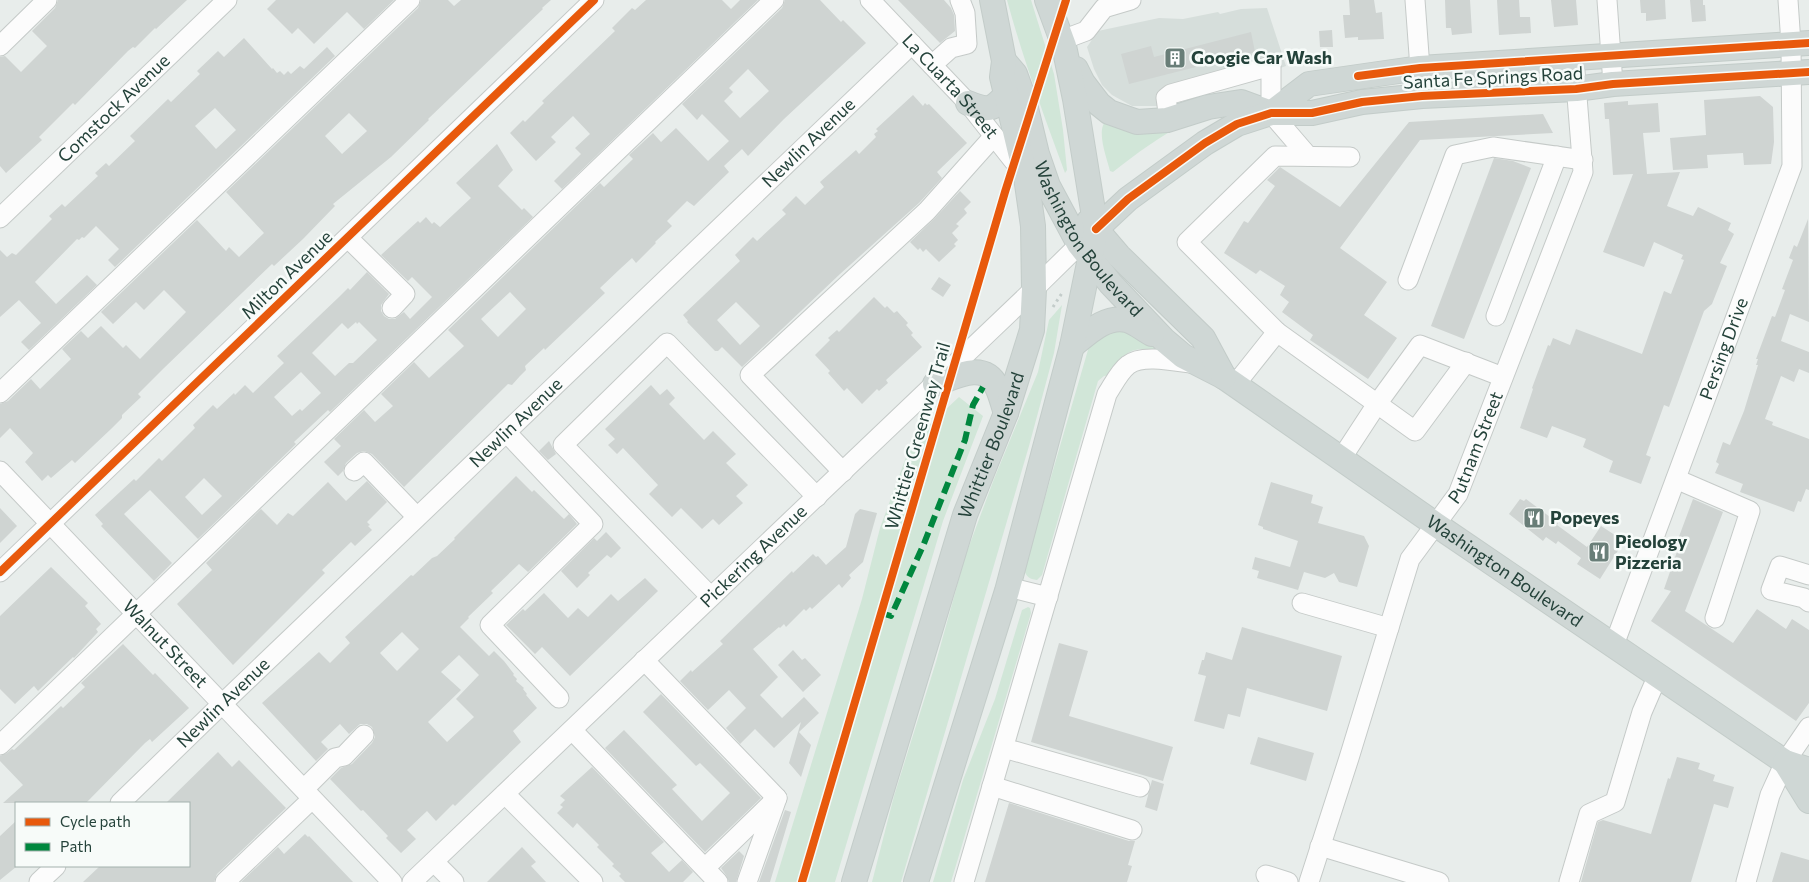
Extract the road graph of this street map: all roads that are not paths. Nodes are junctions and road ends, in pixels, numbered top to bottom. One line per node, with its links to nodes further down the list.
1 (47, 0): 17 (street)
2 (227, 0): 36 (street, Comstock Avenue)
3 (410, 0): 51 (street)
4 (594, 0): 37 (street, Milton Avenue)
5 (774, 0): 71 (street)
6 (870, 0): 15 (street, La Cuarta Street)
7 (960, 0): 20 (street)
8 (992, 0): 25 (main road, Whittier Boulevard)
9 (1047, 0): 14 (main road)
10 (1131, 0): 14 (street)
11 (1415, 0): 21 (street)
12 (1607, 0): 18 (street)
13 (1788, 0): 16 (street, Persing Drive)
14 (1063, 43): 29 (main road); 38 (main road)
15 (912, 44): 20 (street, La Cuarta Street); 54 (street, Newlin Avenue)
16 (1800, 44): 18 (main road, Santa Fe Springs Road); 22 (street, Persing Drive)
17 (0, 46)
18 (1611, 56): 19 (main road, Santa Fe Springs Road); 23 (street)
19 (1574, 59): 21 (main road, Santa Fe Springs Road); 24 (street, Putnam Street)
20 (932, 65): 27 (street, La Cuarta Street)
21 (1420, 68): 26 (street); 28 (main road, Santa Fe Springs Road)
22 (1800, 73): 23 (main road, Santa Fe Springs Road); 59 (street, Persing Drive)
23 (1614, 84): 24 (main road, Santa Fe Springs Road)
24 (1576, 89): 26 (main road, Santa Fe Springs Road); 34 (street, Putnam Street)
25 (1015, 96): 27 (main road); 35 (main road, Whittier Boulevard); 38 (main road)
26 (1422, 96): 28 (main road, Santa Fe Springs Road)
27 (968, 103): 30 (street, La Cuarta Street)
28 (1271, 113): 29 (main road); 29 (street); 31 (street); 38 (main road, Santa Fe Springs Road)
29 (1169, 119)
30 (994, 136): 35 (street, La Cuarta Street); 58 (street)
31 (1308, 156): 33 (street); 43 (street)
32 (1558, 156): 34 (street); 39 (street); 42 (street)
33 (1350, 157)
34 (1583, 160): 48 (street, Putnam Street)
35 (1026, 177): 40 (main road, Whittier Boulevard)
36 (0, 218)
37 (348, 238): 41 (street); 62 (street, Milton Avenue)
38 (1088, 244): 40 (street, Pickering Avenue); 44 (main road, Washington Boulevard); 45 (main road); 49 (main road, Washington Boulevard)
39 (1408, 280)
40 (1034, 289): 50 (street, Pickering Avenue); 53 (main road, Whittier Boulevard)
41 (392, 308)
42 (1496, 316)
43 (1277, 332): 49 (street); 52 (street)
44 (1164, 340): 45 (main road); 47 (main road, Washington Boulevard)
45 (1072, 346): 66 (main road)
46 (1466, 362): 48 (street); 52 (street); 52 (street)
47 (1201, 365): 49 (main road, Washington Boulevard); 68 (street)
48 (1502, 377): 63 (street, Putnam Street)
49 (1229, 381): 55 (main road, Washington Boulevard)
50 (935, 384): 53 (main road); 58 (street, Pickering Avenue)
51 (0, 393)
52 (1377, 404): 55 (street)
53 (1006, 413): 107 (main road, Whittier Boulevard)
54 (506, 432): 61 (street, Newlin Avenue); 77 (street)
55 (1341, 459): 63 (main road, Washington Boulevard)
56 (0, 471): 62 (street, Walnut Street)
57 (354, 471): 61 (street)
58 (843, 472): 60 (street, Pickering Avenue)
59 (1676, 479): 72 (street); 74 (street, Persing Drive)
60 (817, 497): 67 (street, Pickering Avenue); 67 (street)
61 (417, 517): 78 (street, Newlin Avenue)
62 (51, 524): 64 (street, Milton Avenue); 71 (street, Walnut Street)
63 (1435, 524): 73 (street, Putnam Street); 74 (main road, Washington Boulevard)
64 (0, 572)
65 (1809, 575): 69 (street)
66 (1008, 588): 68 (street); 108 (main road)
67 (710, 596): 75 (street, Pickering Avenue)
68 (1048, 597): 83 (street)
69 (1809, 602)
70 (1302, 603): 73 (street)
71 (136, 614): 78 (street, Walnut Street); 82 (street)
72 (1715, 618)
73 (1389, 628): 94 (street, Putnam Street)
74 (1614, 645): 76 (main road, Washington Boulevard)
75 (644, 660): 80 (street, Pickering Avenue); 90 (street)
76 (1658, 675): 84 (main road, Washington Boulevard); 113 (street)
77 (559, 698)
78 (222, 704): 88 (street, Walnut Street); 92 (street, Newlin Avenue)
79 (1809, 727): 84 (street)
80 (572, 730): 89 (street, Pickering Avenue); 97 (street)
81 (364, 735): 88 (street)
82 (0, 745)
83 (1004, 748): 86 (street); 87 (street)
84 (1785, 762): 85 (main road, Washington Boulevard); 91 (main road, Washington Boulevard); 114 (street)
85 (1809, 770)
86 (992, 786): 93 (street); 109 (street)
87 (1140, 787)
88 (308, 794): 100 (street); 101 (street, Walnut Street)
89 (505, 794): 95 (street, Pickering Avenue); 104 (street)
90 (777, 798): 97 (street); 106 (street)
91 (1809, 801)
92 (121, 802)
93 (1132, 830)
94 (1320, 846): 111 (street, Putnam Street); 112 (street)
95 (434, 862): 102 (street, Pickering Avenue); 103 (street)
96 (55, 867): 99 (street)
97 (705, 868): 105 (street)
98 (1266, 875): 110 (street)
99 (39, 882)
100 (225, 882)
101 (392, 882)
102 (412, 882)
103 (454, 882)
104 (593, 882)
105 (718, 882)
106 (747, 882)
107 (854, 882)
108 (916, 882)
109 (964, 882)
110 (1288, 882)
111 (1309, 882)
112 (1439, 882)
113 (1569, 882)
114 (1746, 882)

